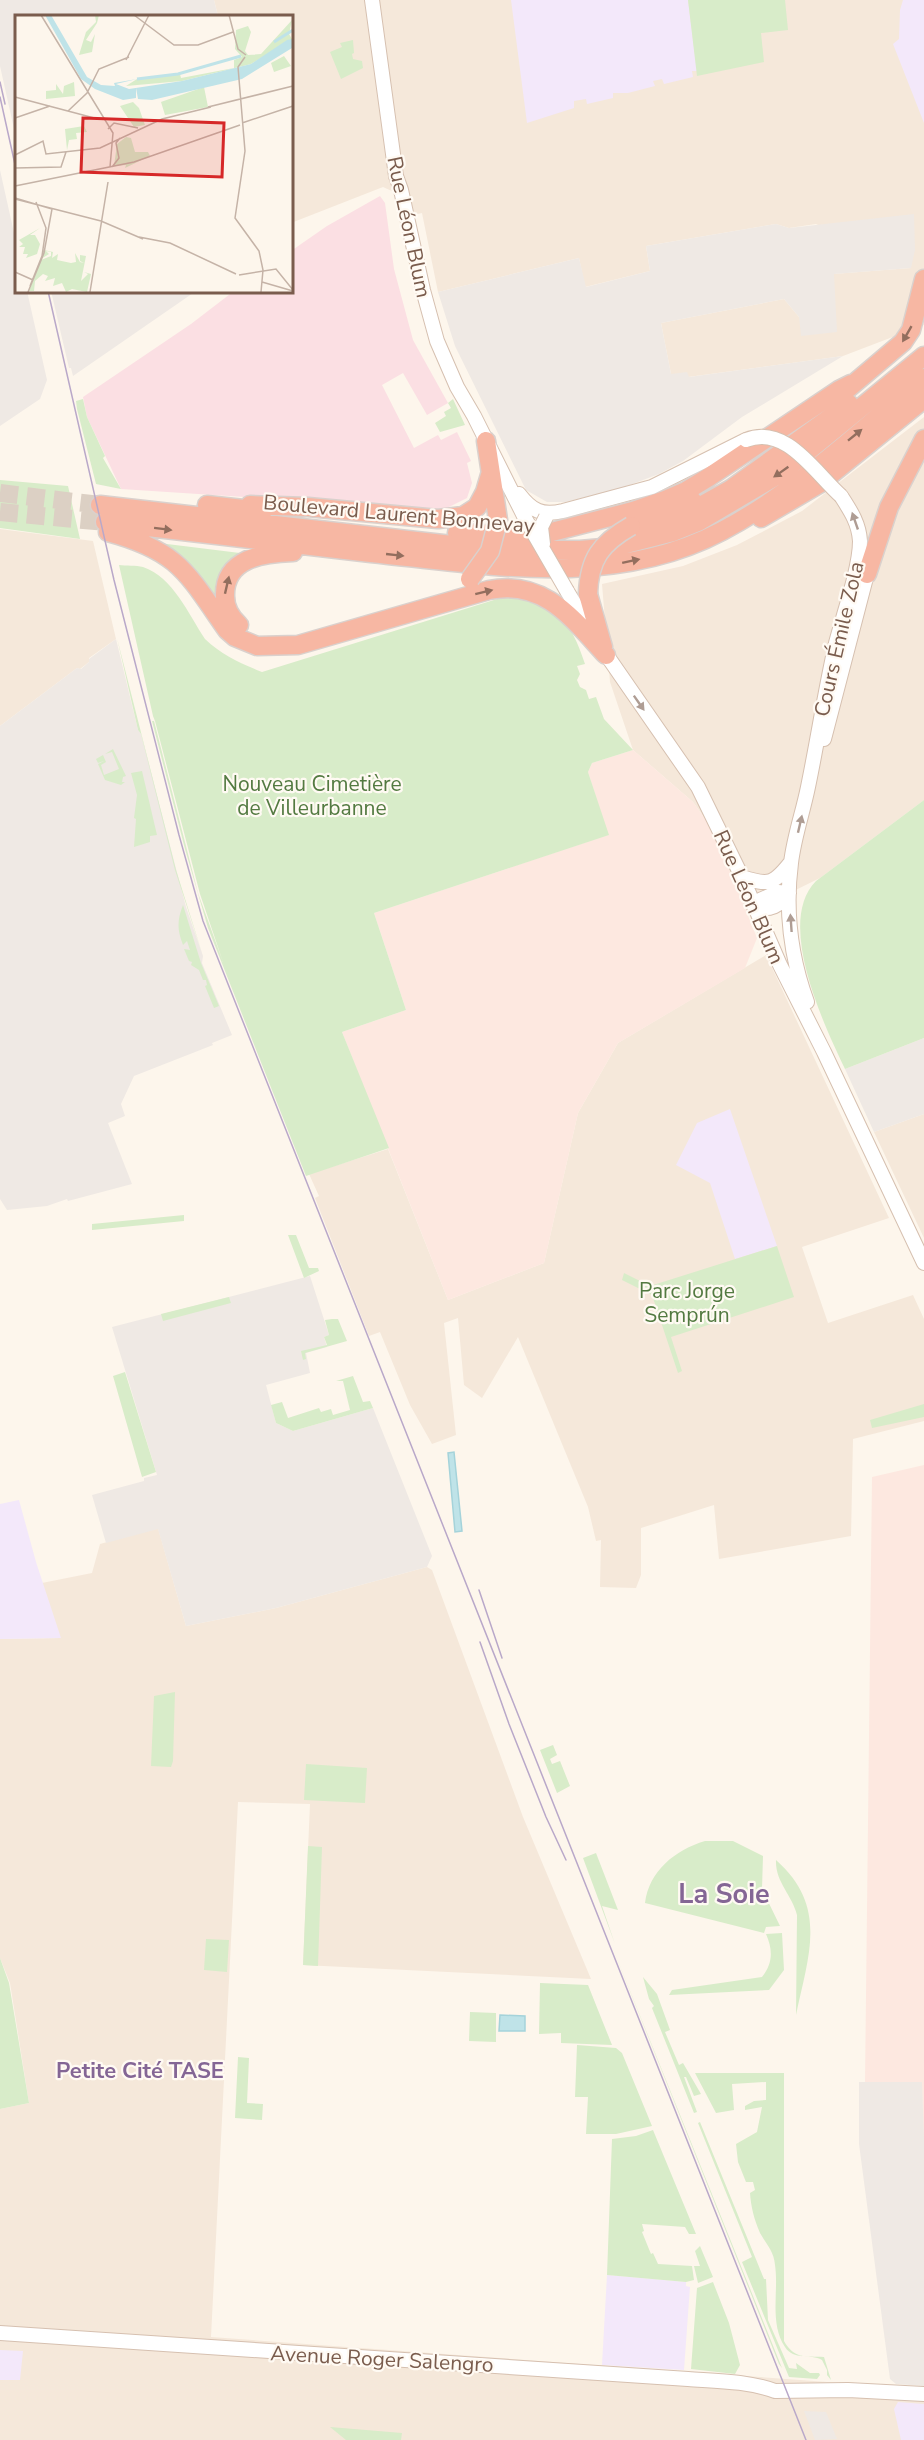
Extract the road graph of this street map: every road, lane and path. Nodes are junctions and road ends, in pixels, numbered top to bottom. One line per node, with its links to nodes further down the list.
1 (372, 0): 10 (main road, Rue Léon Blum)
2 (924, 279): 6 (highway, one-way to 6)
3 (924, 346): 15 (highway)
4 (924, 356): 12 (highway, Boulevard Laurent Bonnevay, one-way to 12)
5 (924, 378): 17 (highway, Boulevard Laurent Bonnevay, one-way to 5)
6 (851, 384): 15 (highway); 18 (highway)
7 (924, 399): 17 (highway)
8 (924, 439): 21 (highway)
9 (746, 440): 14 (main road); 18 (highway); 23 (main road, Cours Émile Zola, one-way to 9, bridge)
10 (486, 441): 11 (highway); 14 (main road, Rue Léon Blum); 20 (main road, Rue Léon Blum, bridge)
11 (490, 475): 13 (highway); 19 (highway, one-way to 19, bridge)
12 (124, 506): 13 (highway); 16 (highway, Boulevard Laurent Bonnevay)
13 (237, 508): 18 (highway)
14 (549, 515): 20 (main road, Rue Léon Blum, bridge)
15 (659, 518): 22 (highway, bridge)
16 (104, 520): 19 (highway, Boulevard Laurent Bonnevay, one-way to 19); 22 (highway, one-way to 22)
17 (723, 531): 19 (highway, Boulevard Laurent Bonnevay, one-way to 17)
18 (477, 535)
19 (337, 549)
20 (544, 549): 22 (main road, Rue Léon Blum, bridge)
21 (867, 574): 23 (main road, Cours Émile Zola)
22 (606, 655): 25 (main road, Rue Léon Blum, one-way to 25)
23 (808, 786): 24 (main road, Cours Émile Zola, one-way to 23)
24 (791, 862): 25 (main road); 26 (main road, Cours Émile Zola)
25 (742, 877): 27 (main road, Rue Léon Blum)
26 (789, 893): 27 (main road); 28 (main road, Cours Émile Zola, one-way to 26)
27 (754, 907): 28 (main road, Rue Léon Blum)
28 (824, 1052): 29 (main road, Rue Léon Blum)
29 (924, 1263)
30 (0, 2333): 31 (main road, Avenue Roger Salengro)
31 (924, 2394)

